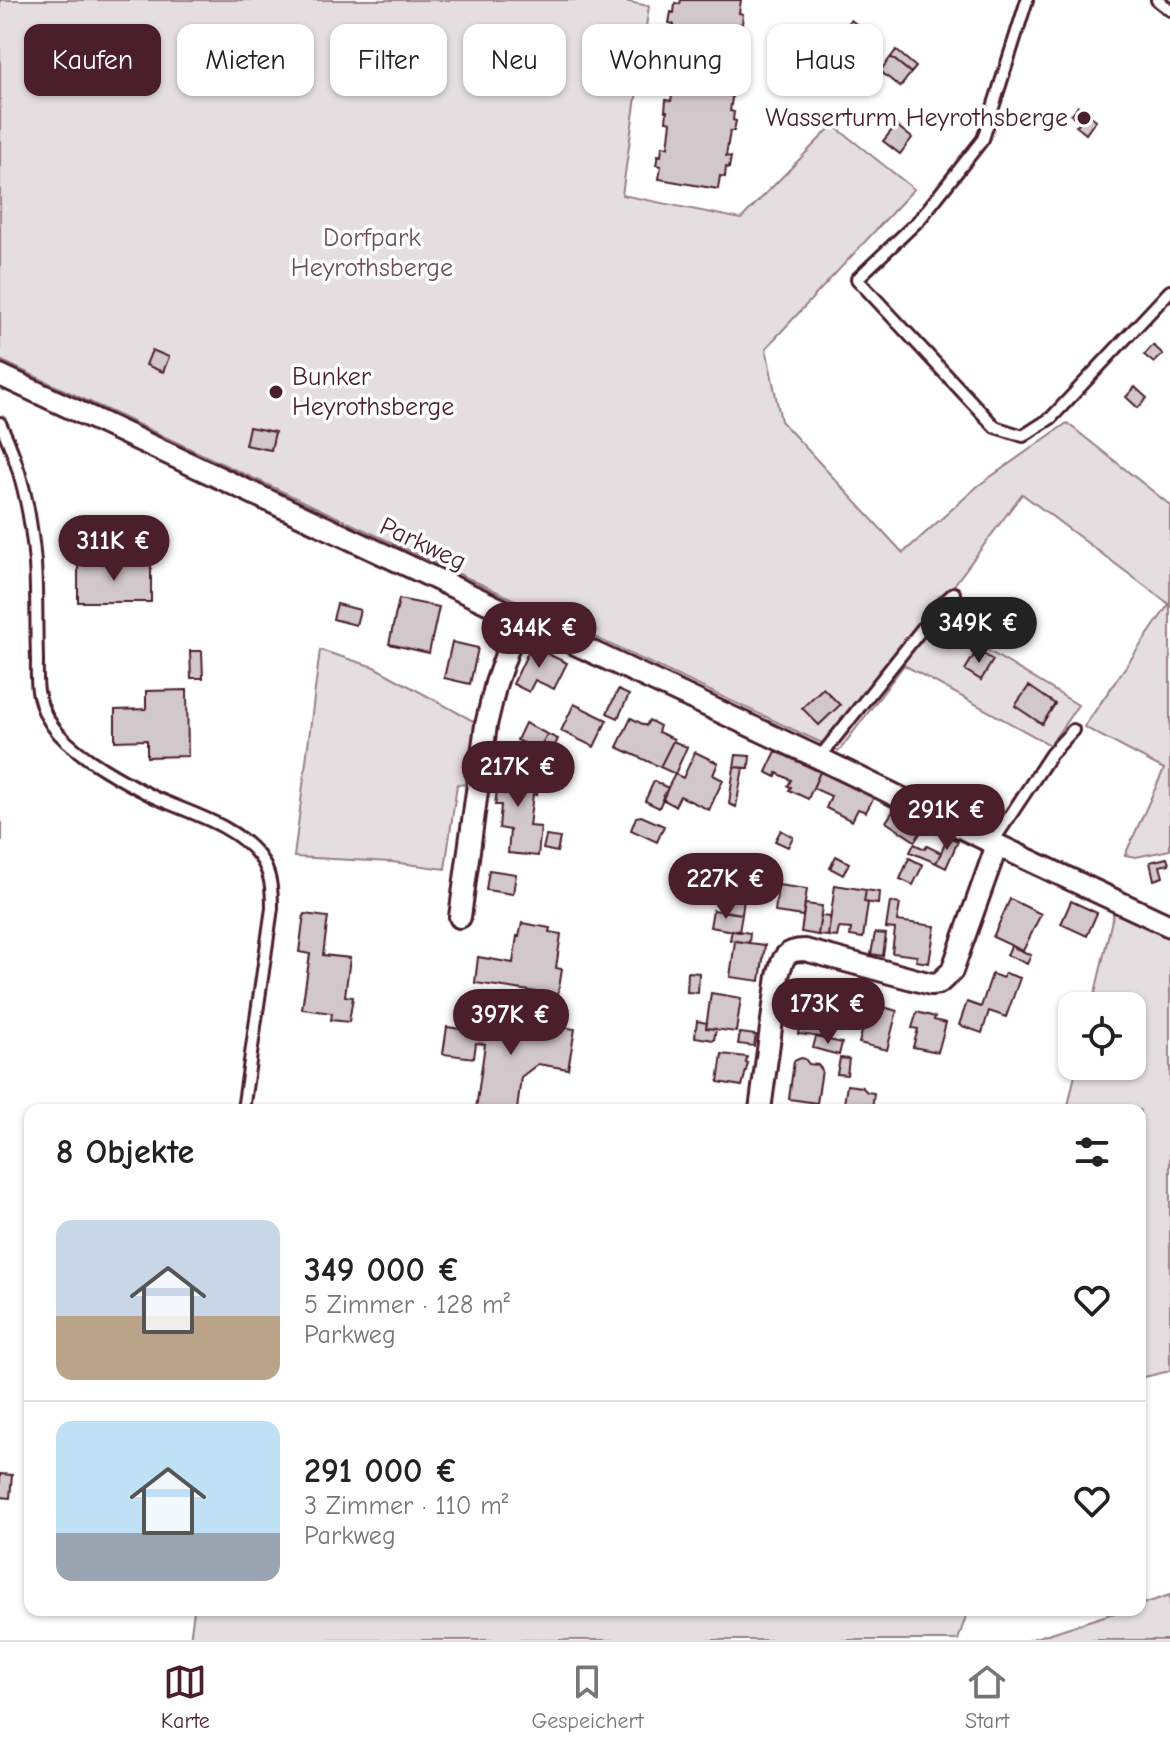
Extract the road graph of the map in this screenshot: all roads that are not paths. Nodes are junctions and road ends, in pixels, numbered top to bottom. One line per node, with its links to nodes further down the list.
1 (1027, 0): 4 (lane)
2 (1157, 0): 3 (lane)
3 (1170, 10)
4 (1170, 291)
5 (0, 375): 8 (street, Parkweg)
6 (0, 423): 14 (lane)
7 (954, 593): 10 (lane)
8 (519, 617): 10 (street, Parkweg); 12 (street)
9 (1073, 730): 11 (lane)
10 (819, 758): 11 (street, Parkweg)
11 (994, 844): 13 (street, Parkweg); 15 (street)
12 (460, 917)
13 (1170, 926)
14 (244, 1104)
15 (761, 1104)

